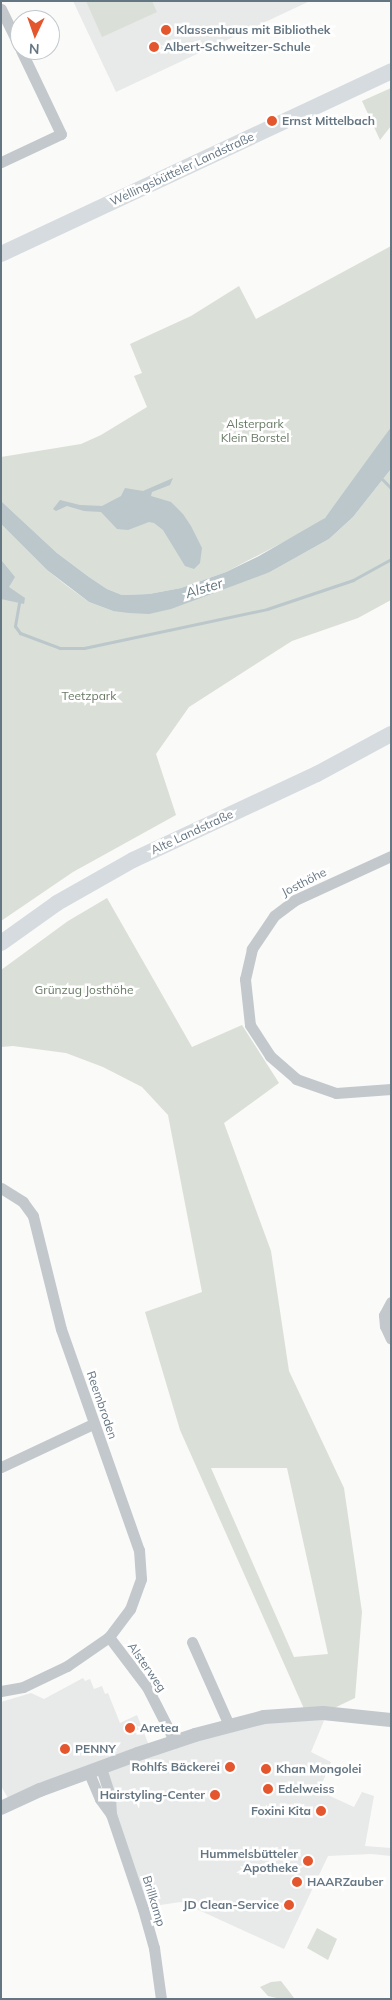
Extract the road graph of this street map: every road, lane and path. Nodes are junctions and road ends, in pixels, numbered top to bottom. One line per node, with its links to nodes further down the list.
1 (1, 9): 2 (street)
2 (10, 28)
3 (25, 60): 5 (street)
4 (391, 71): 6 (main road, Wellingsbütteler Landstraße)
5 (1, 162)
6 (1, 254)
7 (391, 734): 9 (main road, Alte Landstraße)
8 (391, 856): 10 (street, Josthöhe)
9 (1, 943)
10 (391, 1089)
11 (1, 1188): 14 (street, Reembroden)
12 (391, 1302): 13 (street)
13 (391, 1339)
14 (94, 1424): 15 (street); 16 (street, Reembroden)
15 (1, 1467)
16 (109, 1637): 18 (street); 21 (street, Alsterweg)
17 (192, 1642): 20 (street)
18 (1, 1691)
19 (391, 1720): 20 (street)
20 (229, 1725): 21 (street)
21 (176, 1742): 22 (street)
22 (95, 1770): 23 (street); 24 (street, Brillkamp)
23 (1, 1808)
24 (161, 1999)

